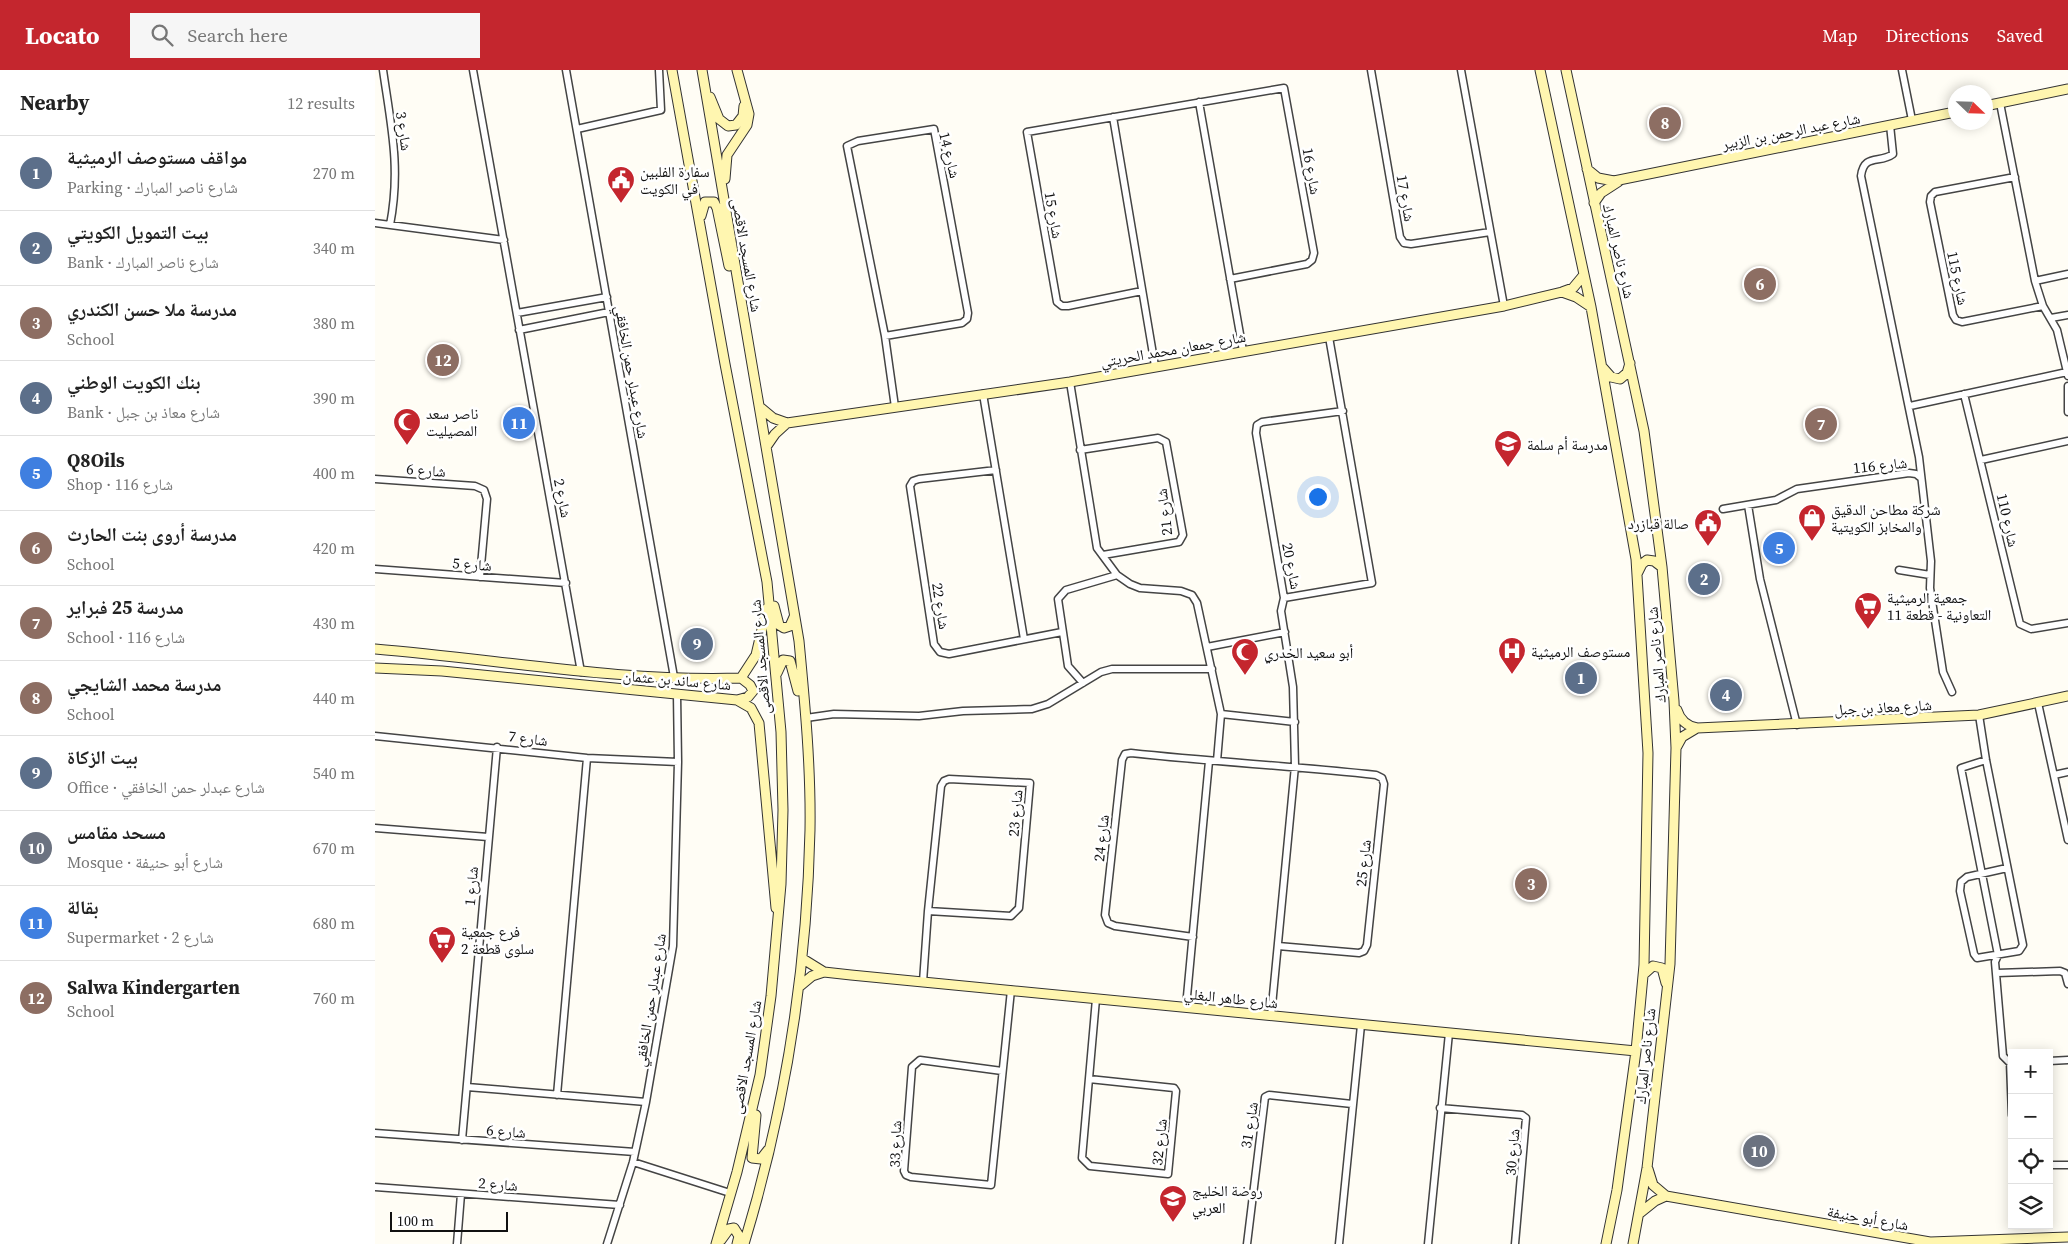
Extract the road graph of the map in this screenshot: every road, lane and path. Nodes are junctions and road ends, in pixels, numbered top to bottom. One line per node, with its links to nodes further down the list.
1 (383, 70): 29 (street, شارع 3)
2 (473, 70): 33 (street, شارع 2)
3 (566, 70): 23 (street, شارع عبدلر حمن الخافقي)
4 (672, 70): 11 (street); 30 (street, شارع المسجد الاقصى)
5 (737, 70): 14 (street)
6 (1371, 70): 32 (street, شارع 17)
7 (1461, 70): 32 (street)
8 (1540, 70): 35 (street, شارع ناصر المبارك)
9 (1566, 70): 24 (street, شارع ناصر المبارك)
10 (1902, 70): 21 (street)
11 (659, 73): 23 (street)
12 (702, 73): 14 (street); 31 (street, شارع المسجد الاقصى)
13 (2068, 89): 16 (street)
14 (744, 101): 31 (street)
15 (1199, 102): 18 (street, شارع 16); 36 (street); 36 (street, شارع 16)
16 (2000, 103): 17 (street); 26 (street)
17 (1993, 104)
18 (1163, 109): 20 (street, شارع 15)
19 (1948, 113): 21 (street, شارع عبد الرحمن بن الزبير)
20 (1113, 117): 38 (street); 38 (street, شارع 15)
21 (1912, 120): 22 (street, شارع عبد الرحمن بن الزبير)
22 (1889, 125): 25 (street, شارع عبد الرحمن بن الزبير); 61 (street)
23 (577, 129): 40 (street, شارع عبدلر حمن الخافقي)
24 (1587, 169): 25 (street, شارع عبد الرحمن بن الزبير); 27 (street, شارع ناصر المبارك)
25 (1633, 177): 27 (street, شارع عبد الرحمن بن الزبير)
26 (2015, 177): 37 (street); 43 (street, شارع 115)
27 (1594, 203): 54 (street, شارع ناصر المبارك)
28 (375, 223): 29 (street)
29 (390, 224): 33 (street)
30 (700, 224): 41 (street); 85 (street, شارع المسجد الاقصى)
31 (728, 231): 41 (street, شارع المسجد الاقصى)
32 (1489, 232): 42 (street)
33 (504, 240): 46 (street, شارع 2)
34 (2068, 274): 37 (street)
35 (1583, 276): 39 (street, شارع جمعان محمد الحريتي); 44 (street, شارع ناصر المبارك)
36 (1230, 279): 52 (street)
37 (2035, 281): 43 (street)
38 (1142, 291): 55 (street)
39 (1563, 292): 42 (street, شارع جمعان محمد الحريتي); 44 (street)
40 (607, 297): 45 (street, شارع عبدلر حمن الخافقي); 46 (street)
41 (740, 297): 63 (street, شارع المسجد الاقصى)
42 (1504, 306): 51 (street, شارع جمعان محمد الحريتي)
43 (2043, 306): 48 (street)
44 (1591, 307): 53 (street, شارع ناصر المبارك)
45 (609, 312): 49 (street); 102 (street, شارع عبدلر حمن الخافقي)
46 (517, 313): 49 (street, شارع 2)
47 (2068, 315): 48 (street)
48 (2051, 318): 56 (street)
49 (519, 330): 84 (street, شارع 2)
50 (885, 336): 50 (street, شارع 14); 62 (street, شارع 14)
51 (1329, 337): 52 (street, شارع جمعان محمد الحريتي); 64 (street, شارع 20)
52 (1243, 351): 55 (street, شارع جمعان محمد الحريتي)
53 (1601, 363): 54 (street); 82 (street, شارع ناصر المبارك)
54 (1631, 363): 77 (street, شارع ناصر المبارك)
55 (1155, 366): 57 (street, شارع جمعان محمد الحريتي)
56 (2068, 374): 60 (street)
57 (1070, 382): 59 (street, شارع جمعان محمد الحريتي); 69 (street)
58 (2068, 387): 65 (street)
59 (983, 394): 62 (street, شارع جمعان محمد الحريتي); 71 (street)
60 (1964, 394): 61 (street); 70 (street)
61 (1910, 406): 73 (street)
62 (895, 407): 66 (street, شارع جمعان محمد الحريتي)
63 (761, 408): 66 (street); 68 (street, شارع المسجد الاقصى)
64 (1343, 411): 87 (street, شارع 20); 87 (street, شارع 20)
65 (2068, 412)
66 (787, 423): 68 (street)
67 (2068, 441): 70 (street)
68 (766, 447): 88 (street, شارع المسجد الاقصى)
69 (1080, 450): 76 (street); 76 (street, شارع 21)
70 (1981, 460): 89 (street, شارع 110)
71 (996, 470): 92 (street); 92 (street, شارع 22)
72 (375, 479): 83 (street, شارع 6)
73 (1921, 480): 74 (street, شارع 116); 81 (street, شارع 116)
74 (1748, 505): 75 (street, شارع 116); 116 (street)
75 (1723, 508)
76 (1103, 555): 80 (street)
77 (1662, 567): 82 (street); 110 (street, شارع ناصر المبارك)
78 (375, 569): 83 (street, شارع 5)
79 (1899, 570): 81 (street)
80 (1117, 574): 90 (street); 93 (street)
81 (1930, 575): 106 (street, شارع 116)
82 (1635, 577): 143 (street, شارع ناصر المبارك)
83 (480, 578): 84 (street, شارع 5)
84 (566, 582): 101 (street, شارع 2)
85 (767, 582): 86 (street, شارع المسجد الاقصى); 88 (street)
86 (769, 598): 103 (street, شارع ساند بن عثمان); 104 (street, شارع المسجد الاقصى)
87 (1284, 598): 91 (street)
88 (795, 614): 113 (street, شارع المسجد الاقصى)
89 (2068, 623)
90 (1062, 632): 92 (street); 105 (street)
91 (1285, 632): 93 (street); 115 (street)
92 (1024, 639)
93 (1207, 647): 98 (street)
94 (375, 650): 95 (street, شارع ساند بن عثمان)
95 (409, 652): 96 (street, شارع ساند بن عثمان); 99 (street)
96 (444, 655): 100 (street); 101 (street, شارع ساند بن عثمان)
97 (375, 668): 99 (street, شارع ساند بن عثمان)
98 (1211, 669): 105 (street); 112 (street)
99 (407, 671): 100 (street, شارع ساند بن عثمان)
100 (442, 672): 107 (street, شارع ساند بن عثمان)
101 (581, 672): 102 (street, شارع ساند بن عثمان)
102 (674, 678): 103 (street, شارع ساند بن عثمان)
103 (741, 678): 109 (street)
104 (775, 678): 113 (street); 136 (street, شارع المسجد الاقصى)
105 (1083, 684): 113 (street)
106 (1952, 692)
107 (677, 694): 109 (street, شارع ساند بن عثمان); 125 (street, شارع عبدلر حمن الخافقي)
108 (2068, 696): 111 (street, شارع معاذ بن جبل)
109 (737, 700): 136 (street, شارع ساند بن عثمان)
110 (1674, 701): 117 (street); 120 (street, شارع ناصر المبارك)
111 (2038, 702): 114 (street, شارع معاذ بن جبل); 129 (street)
112 (1221, 714): 115 (street); 124 (street)
113 (805, 715): 140 (street, شارع المسجد الاقصى)
114 (1979, 715): 116 (street, شارع معاذ بن جبل); 122 (street)
115 (1295, 722): 127 (street)
116 (1797, 725): 117 (street, شارع معاذ بن جبل)
117 (1697, 728): 120 (street)
118 (375, 736): 119 (street, شارع 7)
119 (497, 747): 121 (street, شارع 7); 131 (street, شارع 1)
120 (1677, 748): 146 (street, شارع ناصر المبارك)
121 (587, 758): 125 (street, شارع 7); 162 (street)
122 (1985, 760): 133 (street); 134 (street)
123 (1209, 761): 124 (street, شارع 24); 137 (street); 137 (street, شارع 24)
124 (1217, 761): 126 (street, شارع 24)
125 (678, 762): 163 (street, شارع عبدلر حمن الخافقي)
126 (1253, 763): 127 (street, شارع 25)
127 (1295, 766): 138 (street); 138 (street, شارع 25)
128 (2068, 772): 129 (street)
129 (2054, 775): 132 (street)
130 (375, 828): 131 (street)
131 (488, 838): 161 (street, شارع 1)
132 (2068, 840)
133 (2007, 868): 134 (street); 139 (street)
134 (1982, 873): 139 (street); 139 (street)
135 (927, 911): 135 (street, شارع 23); 144 (street, شارع 23)
136 (778, 928): 159 (street, شارع المسجد الاقصى)
137 (1193, 936): 150 (street)
138 (1278, 946): 151 (street)
139 (1998, 955): 142 (street)
140 (803, 959): 141 (street, شارع طاهر البغلي); 147 (street, شارع المسجد الاقصى)
141 (824, 972): 144 (street, شارع طاهر البغلي); 147 (street)
142 (1997, 973): 145 (street); 155 (street)
143 (1643, 975): 146 (street); 154 (street, شارع ناصر المبارك)
144 (923, 982): 148 (street, شارع طاهر البغلي)
145 (2068, 984)
146 (1667, 985): 173 (street, شارع ناصر المبارك)
147 (800, 986): 166 (street, شارع المسجد الاقصى)
148 (1011, 990): 149 (street, شارع طاهر البغلي); 158 (street, شارع 33)
149 (1096, 999): 150 (street, شارع طاهر البغلي); 160 (street, شارع 32)
150 (1186, 1008): 151 (street, شارع طاهر البغلي)
151 (1271, 1016): 152 (street, شارع طاهر البغلي)
152 (1361, 1024): 153 (street, شارع طاهر البغلي); 164 (street)
153 (1449, 1033): 154 (street, شارع طاهر البغلي); 165 (street)
154 (1636, 1051): 191 (street, شارع ناصر المبارك)
155 (2008, 1060)
156 (2068, 1060): 157 (street)
157 (2053, 1061)
158 (1002, 1071): 158 (street, شارع 33)
159 (760, 1075): 166 (street); 175 (street, شارع المسجد الاقصى)
160 (1089, 1079): 160 (street, شارع 32)
161 (467, 1087): 162 (street); 168 (street, شارع 1)
162 (557, 1095): 163 (street)
163 (646, 1102): 169 (street, شارع عبدلر حمن الخافقي)
164 (1352, 1104): 187 (street, شارع 31); 188 (street)
165 (1440, 1108): 189 (street); 190 (street, شارع 30)
166 (775, 1130): 186 (street, شارع المسجد الاقصى)
167 (375, 1133): 168 (street, شارع 6)
168 (462, 1140): 169 (street, شارع 6)
169 (635, 1152): 170 (street, شارع عبدلر حمن الخافقي)
170 (633, 1162): 175 (street); 178 (street, شارع عبدلر حمن الخافقي)
171 (2053, 1165): 172 (street)
172 (2068, 1165)
173 (1647, 1168): 177 (street); 179 (street, شارع ناصر المبارك)
174 (375, 1186): 176 (street, شارع 2)
175 (730, 1193): 184 (street, شارع المسجد الاقصى)
176 (461, 1194): 178 (street, شارع 2); 182 (street)
177 (1666, 1196): 179 (street); 181 (street, شارع أبو حنيفة)
178 (620, 1205): 183 (street, شارع عبدلر حمن الخافقي)
179 (1640, 1213): 192 (street, شارع ناصر المبارك)
180 (2068, 1237): 181 (street, شارع أبو حنيفة)
181 (2018, 1241)
182 (457, 1244)
183 (607, 1244)
184 (717, 1244): 185 (street)
185 (737, 1244)
186 (744, 1244)
187 (1247, 1244)
188 (1339, 1244)
189 (1428, 1244)
190 (1515, 1244)
191 (1606, 1244)
192 (1633, 1244)

